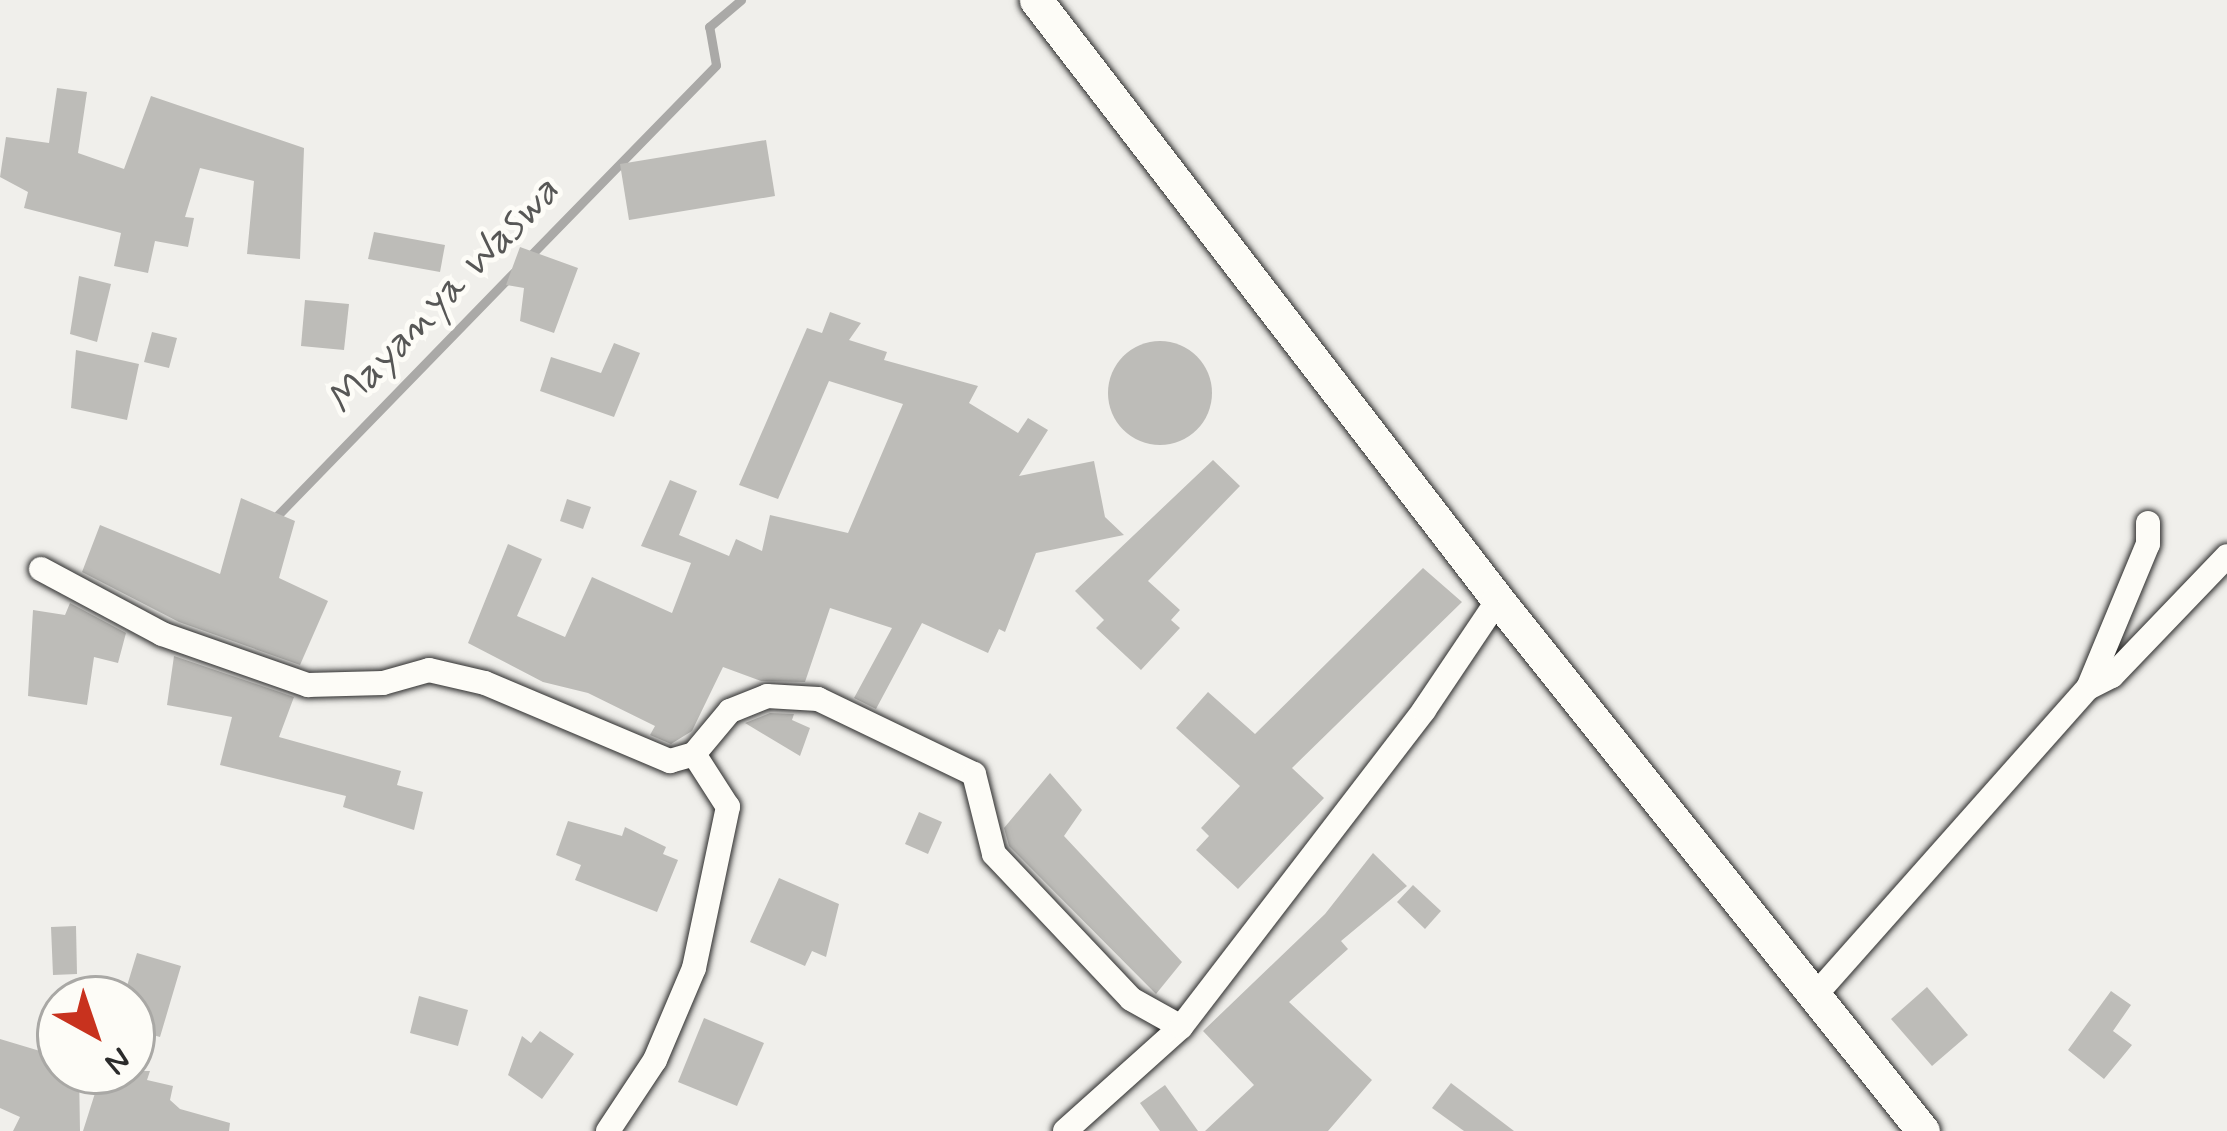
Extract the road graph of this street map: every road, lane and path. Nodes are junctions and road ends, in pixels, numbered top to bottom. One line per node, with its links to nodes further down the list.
1 (1036, 0): 5 (street)
2 (2148, 523): 6 (street)
3 (2227, 556): 6 (street)
4 (41, 568): 7 (street)
5 (1498, 600): 8 (street); 9 (street)
6 (2088, 688): 8 (street)
7 (694, 754): 9 (street); 10 (street)
8 (1817, 993): 12 (street)
9 (1181, 1027): 11 (street)
10 (608, 1131)
11 (1065, 1131)
12 (1923, 1131)

